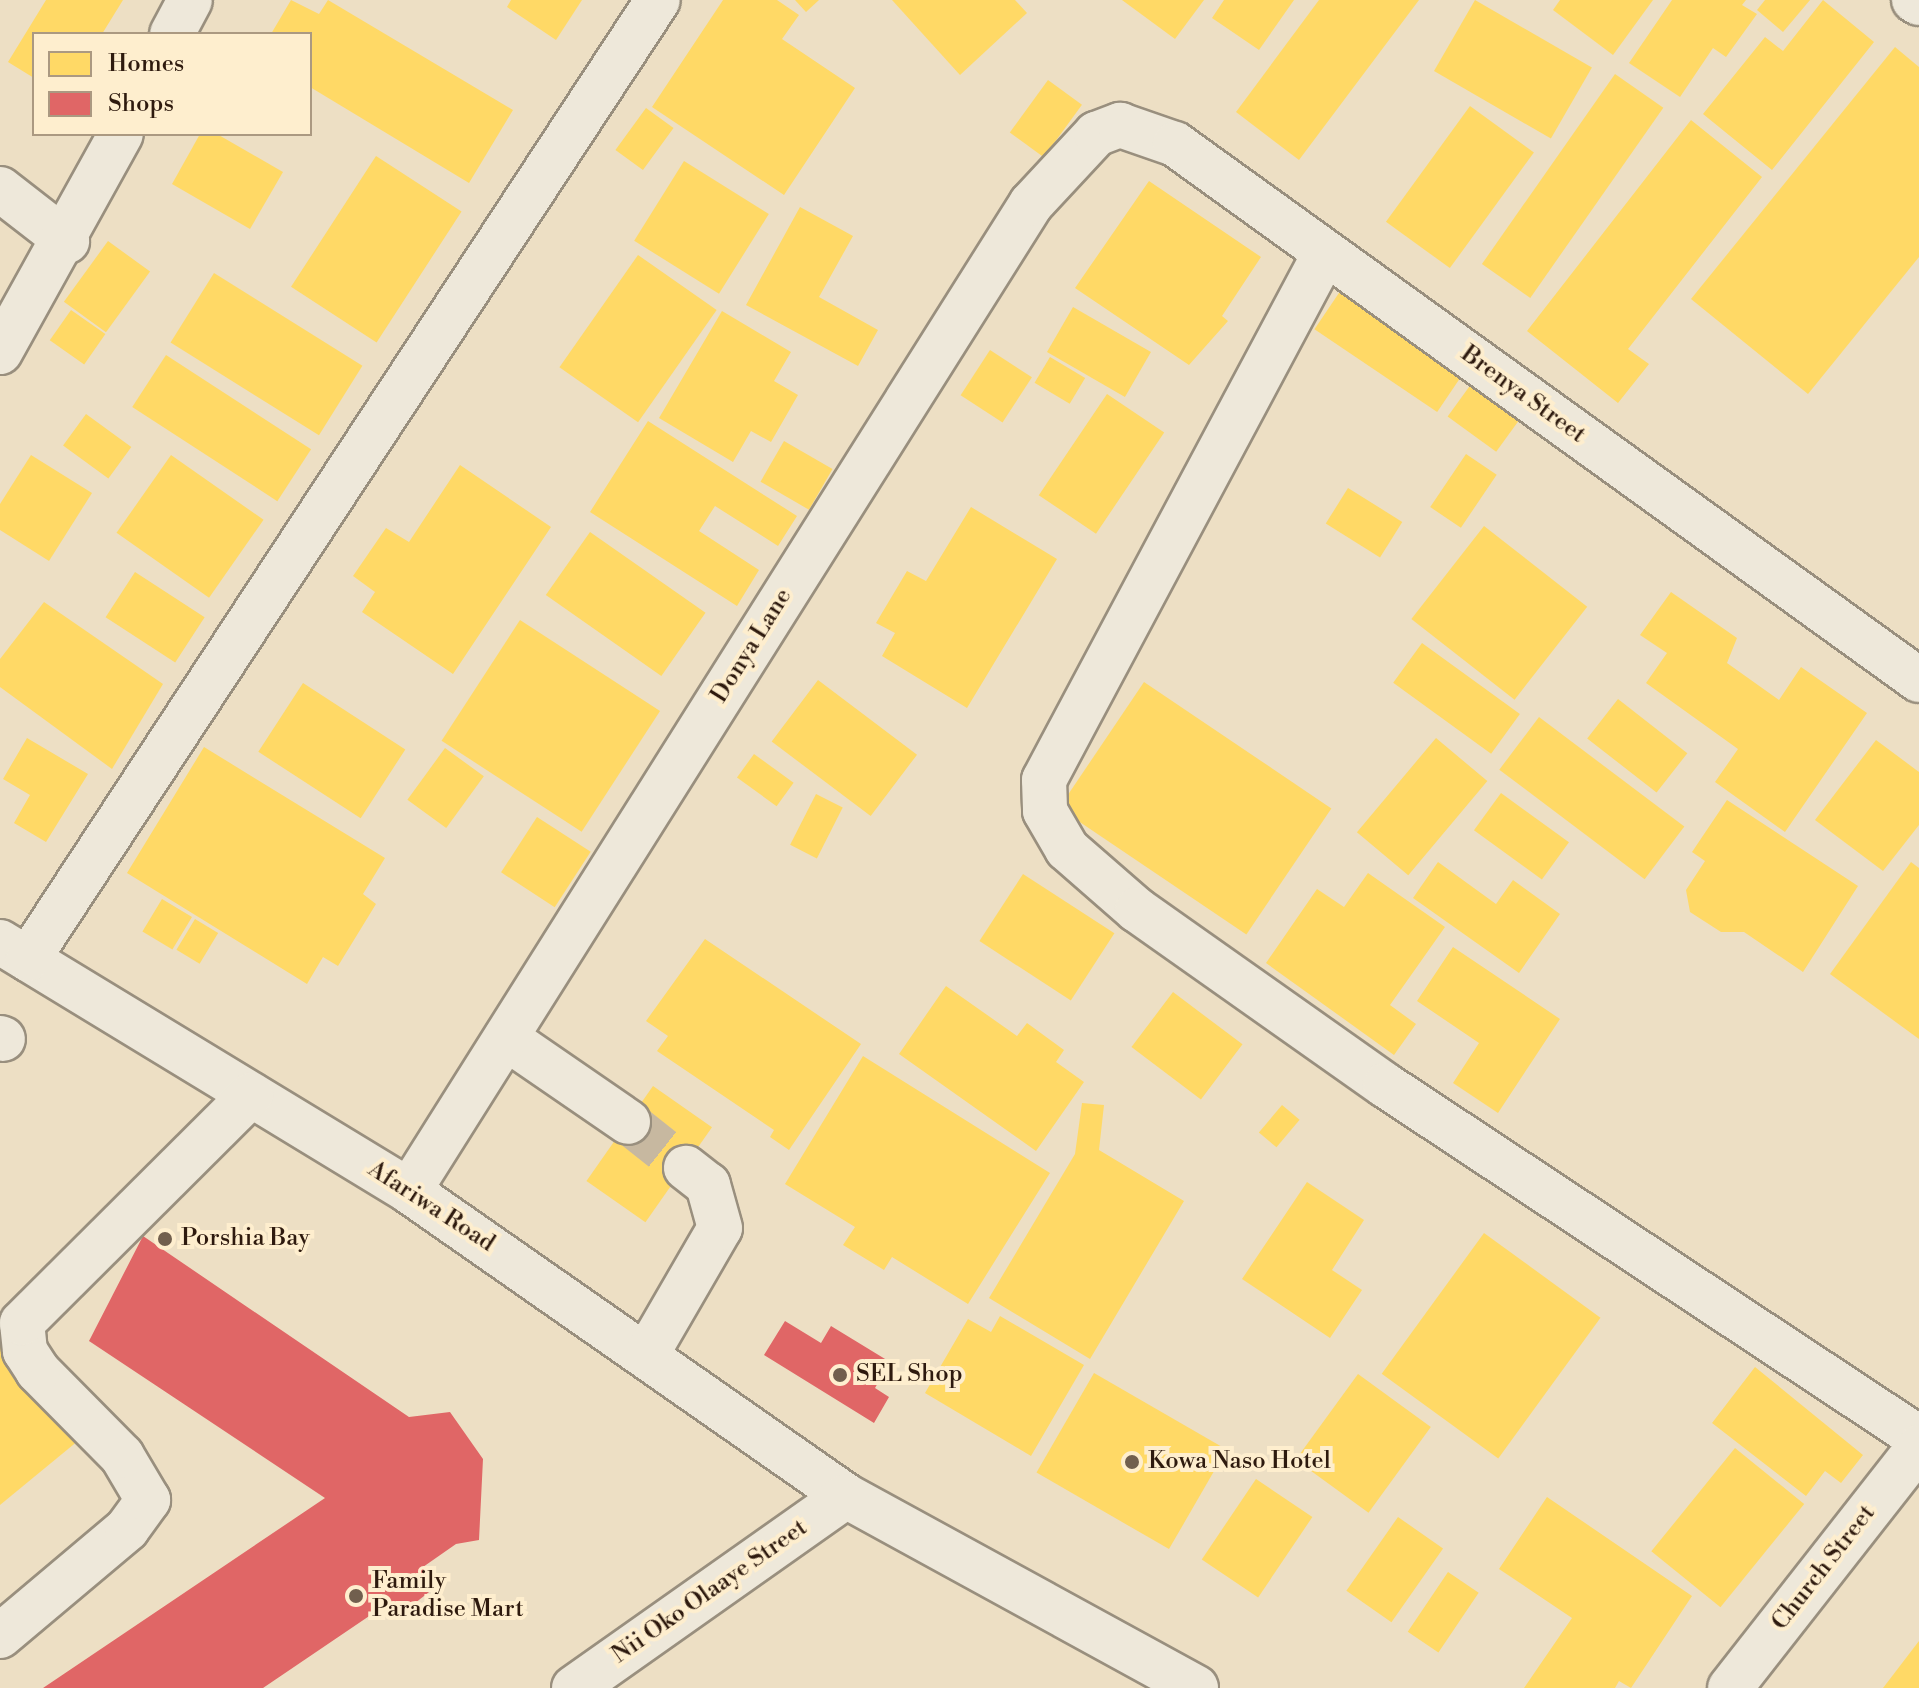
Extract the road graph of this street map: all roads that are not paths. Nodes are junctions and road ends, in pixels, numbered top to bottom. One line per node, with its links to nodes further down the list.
1 (190, 0): 3 (street)
2 (658, 0): 11 (street)
3 (173, 32)
4 (1120, 125): 8 (street, Brenya Street); 12 (street, Donya Lane)
5 (120, 136): 7 (street)
6 (0, 189): 7 (street)
7 (67, 241): 9 (street)
8 (1325, 253): 10 (street, Brenya Street); 18 (street)
9 (0, 352)
10 (1919, 680)
11 (14, 951): 13 (street, Afariwa Road)
12 (506, 1038): 14 (street); 16 (street, Donya Lane)
13 (251, 1095): 16 (street, Afariwa Road); 21 (street)
14 (628, 1122)
15 (686, 1168): 17 (street)
16 (409, 1191): 17 (street, Afariwa Road)
17 (648, 1352): 20 (street, Afariwa Road)
18 (1919, 1438)
19 (1919, 1447): 24 (street, Church Street)
20 (846, 1496): 22 (street, Nii Oko Olaaye Street); 23 (street, Afariwa Road)
21 (0, 1636)
22 (574, 1688)
23 (1196, 1688)
24 (1730, 1688)

